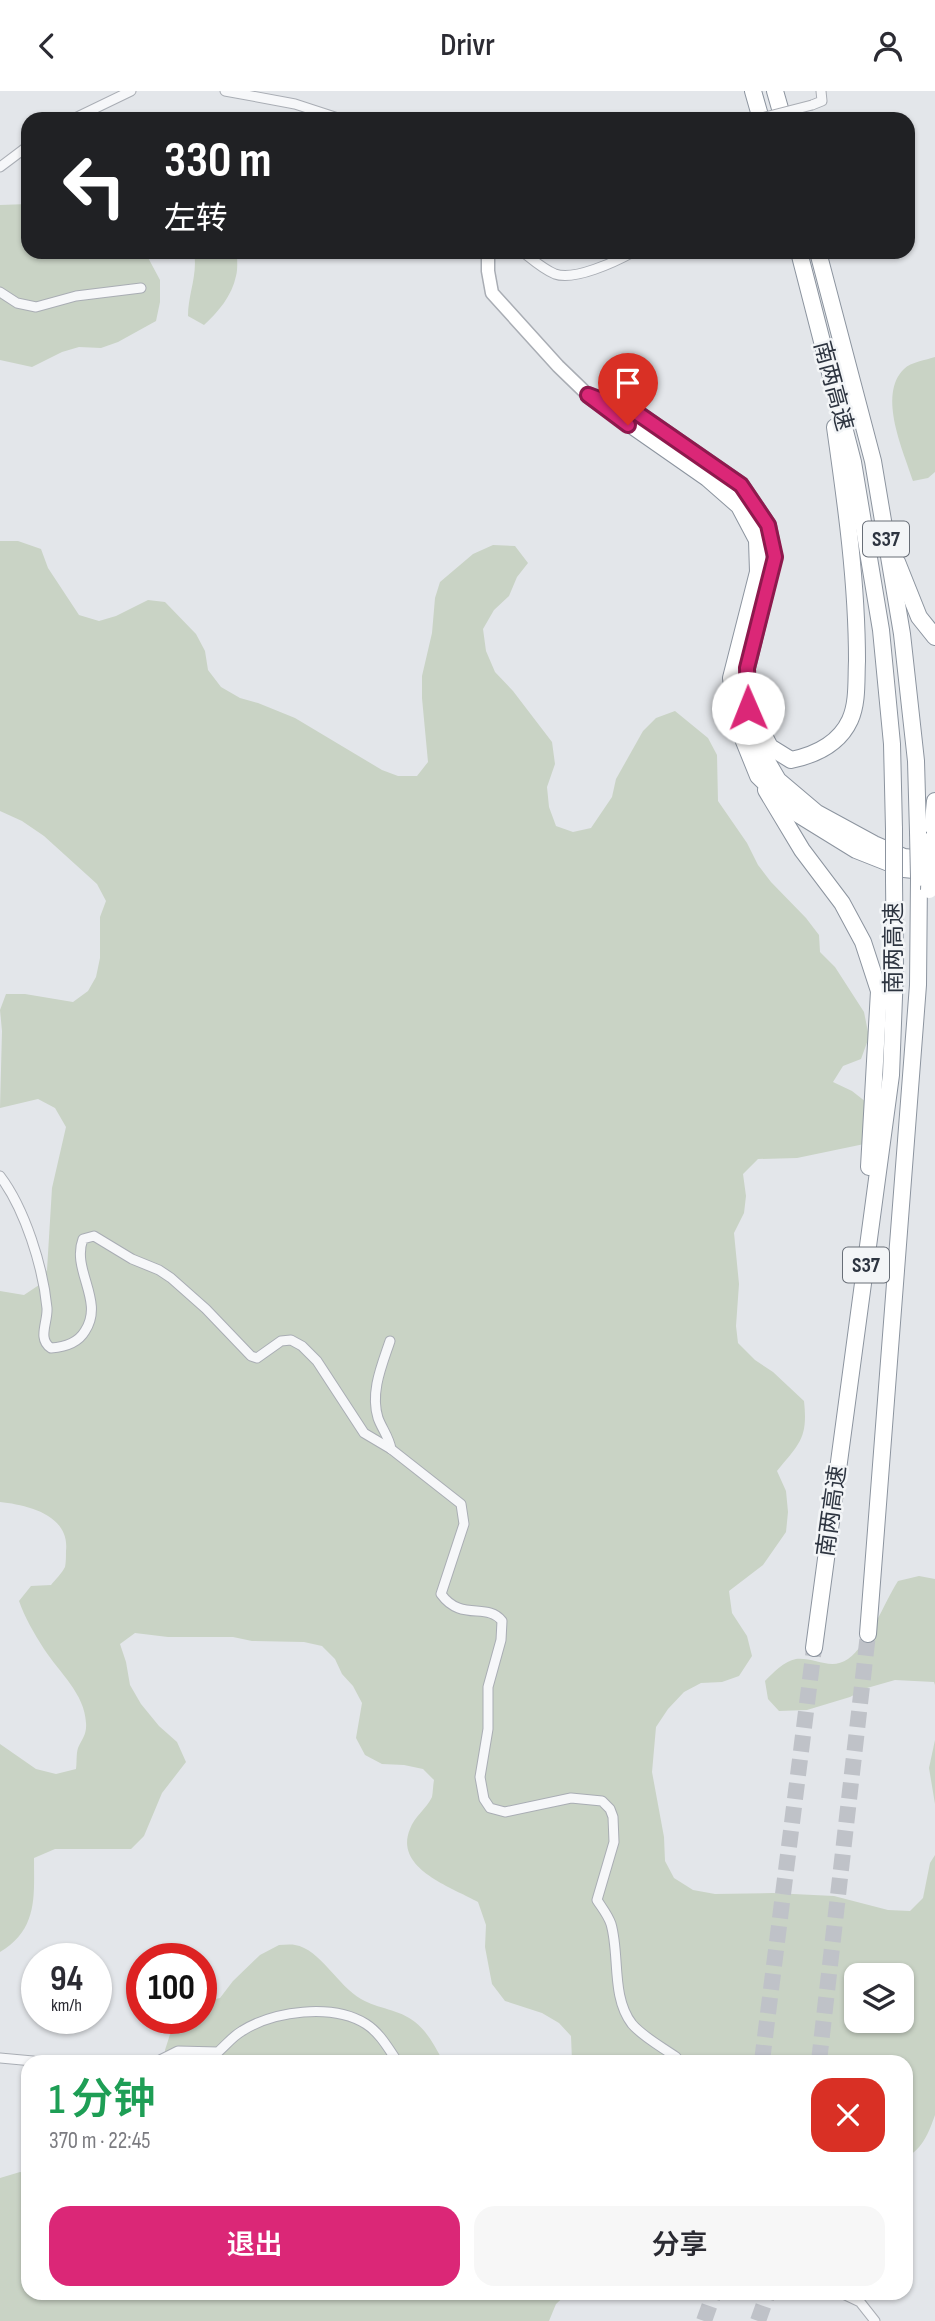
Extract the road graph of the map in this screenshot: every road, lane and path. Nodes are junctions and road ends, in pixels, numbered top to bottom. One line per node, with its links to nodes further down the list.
1 (131, 91): 6 (street)
2 (225, 91): 7 (street)
3 (752, 91): 8 (highway)
4 (775, 91): 9 (highway)
5 (821, 91): 10 (street, bridge)
6 (88, 112)
7 (320, 112)
8 (757, 112)
9 (781, 112)
10 (786, 112)
11 (21, 151): 12 (street)
12 (0, 167)
13 (488, 259): 21 (street)
14 (532, 259): 15 (street)
15 (621, 259)
16 (801, 259): 20 (highway, 南两高速 / S37)
17 (820, 259): 22 (highway, 南两高速 / S37)
18 (141, 288): 19 (street)
19 (0, 292)
20 (823, 347): 24 (highway); 31 (highway, 南两高速 / S37, bridge)
21 (588, 395): 24 (highway)
22 (885, 534): 23 (highway); 27 (highway, 南两高速 / S37)
23 (935, 637)
24 (741, 708): 25 (highway); 28 (highway)
25 (758, 776): 29 (highway); 31 (highway)
26 (935, 801): 27 (highway)
27 (925, 836): 29 (highway, 南两高速, bridge)
28 (935, 860)
29 (928, 880): 34 (highway, 南两高速 / S37)
30 (0, 1176): 33 (street)
31 (862, 1295): 35 (highway, 南两高速 / S37)
32 (390, 1341): 33 (street)
33 (391, 1449): 38 (street)
34 (868, 1634)
35 (814, 1649)
36 (170, 2055): 37 (street)
37 (393, 2055)
38 (673, 2055)
39 (0, 2058): 40 (street)
40 (21, 2060)
41 (856, 2300): 42 (street)
42 (875, 2321)

